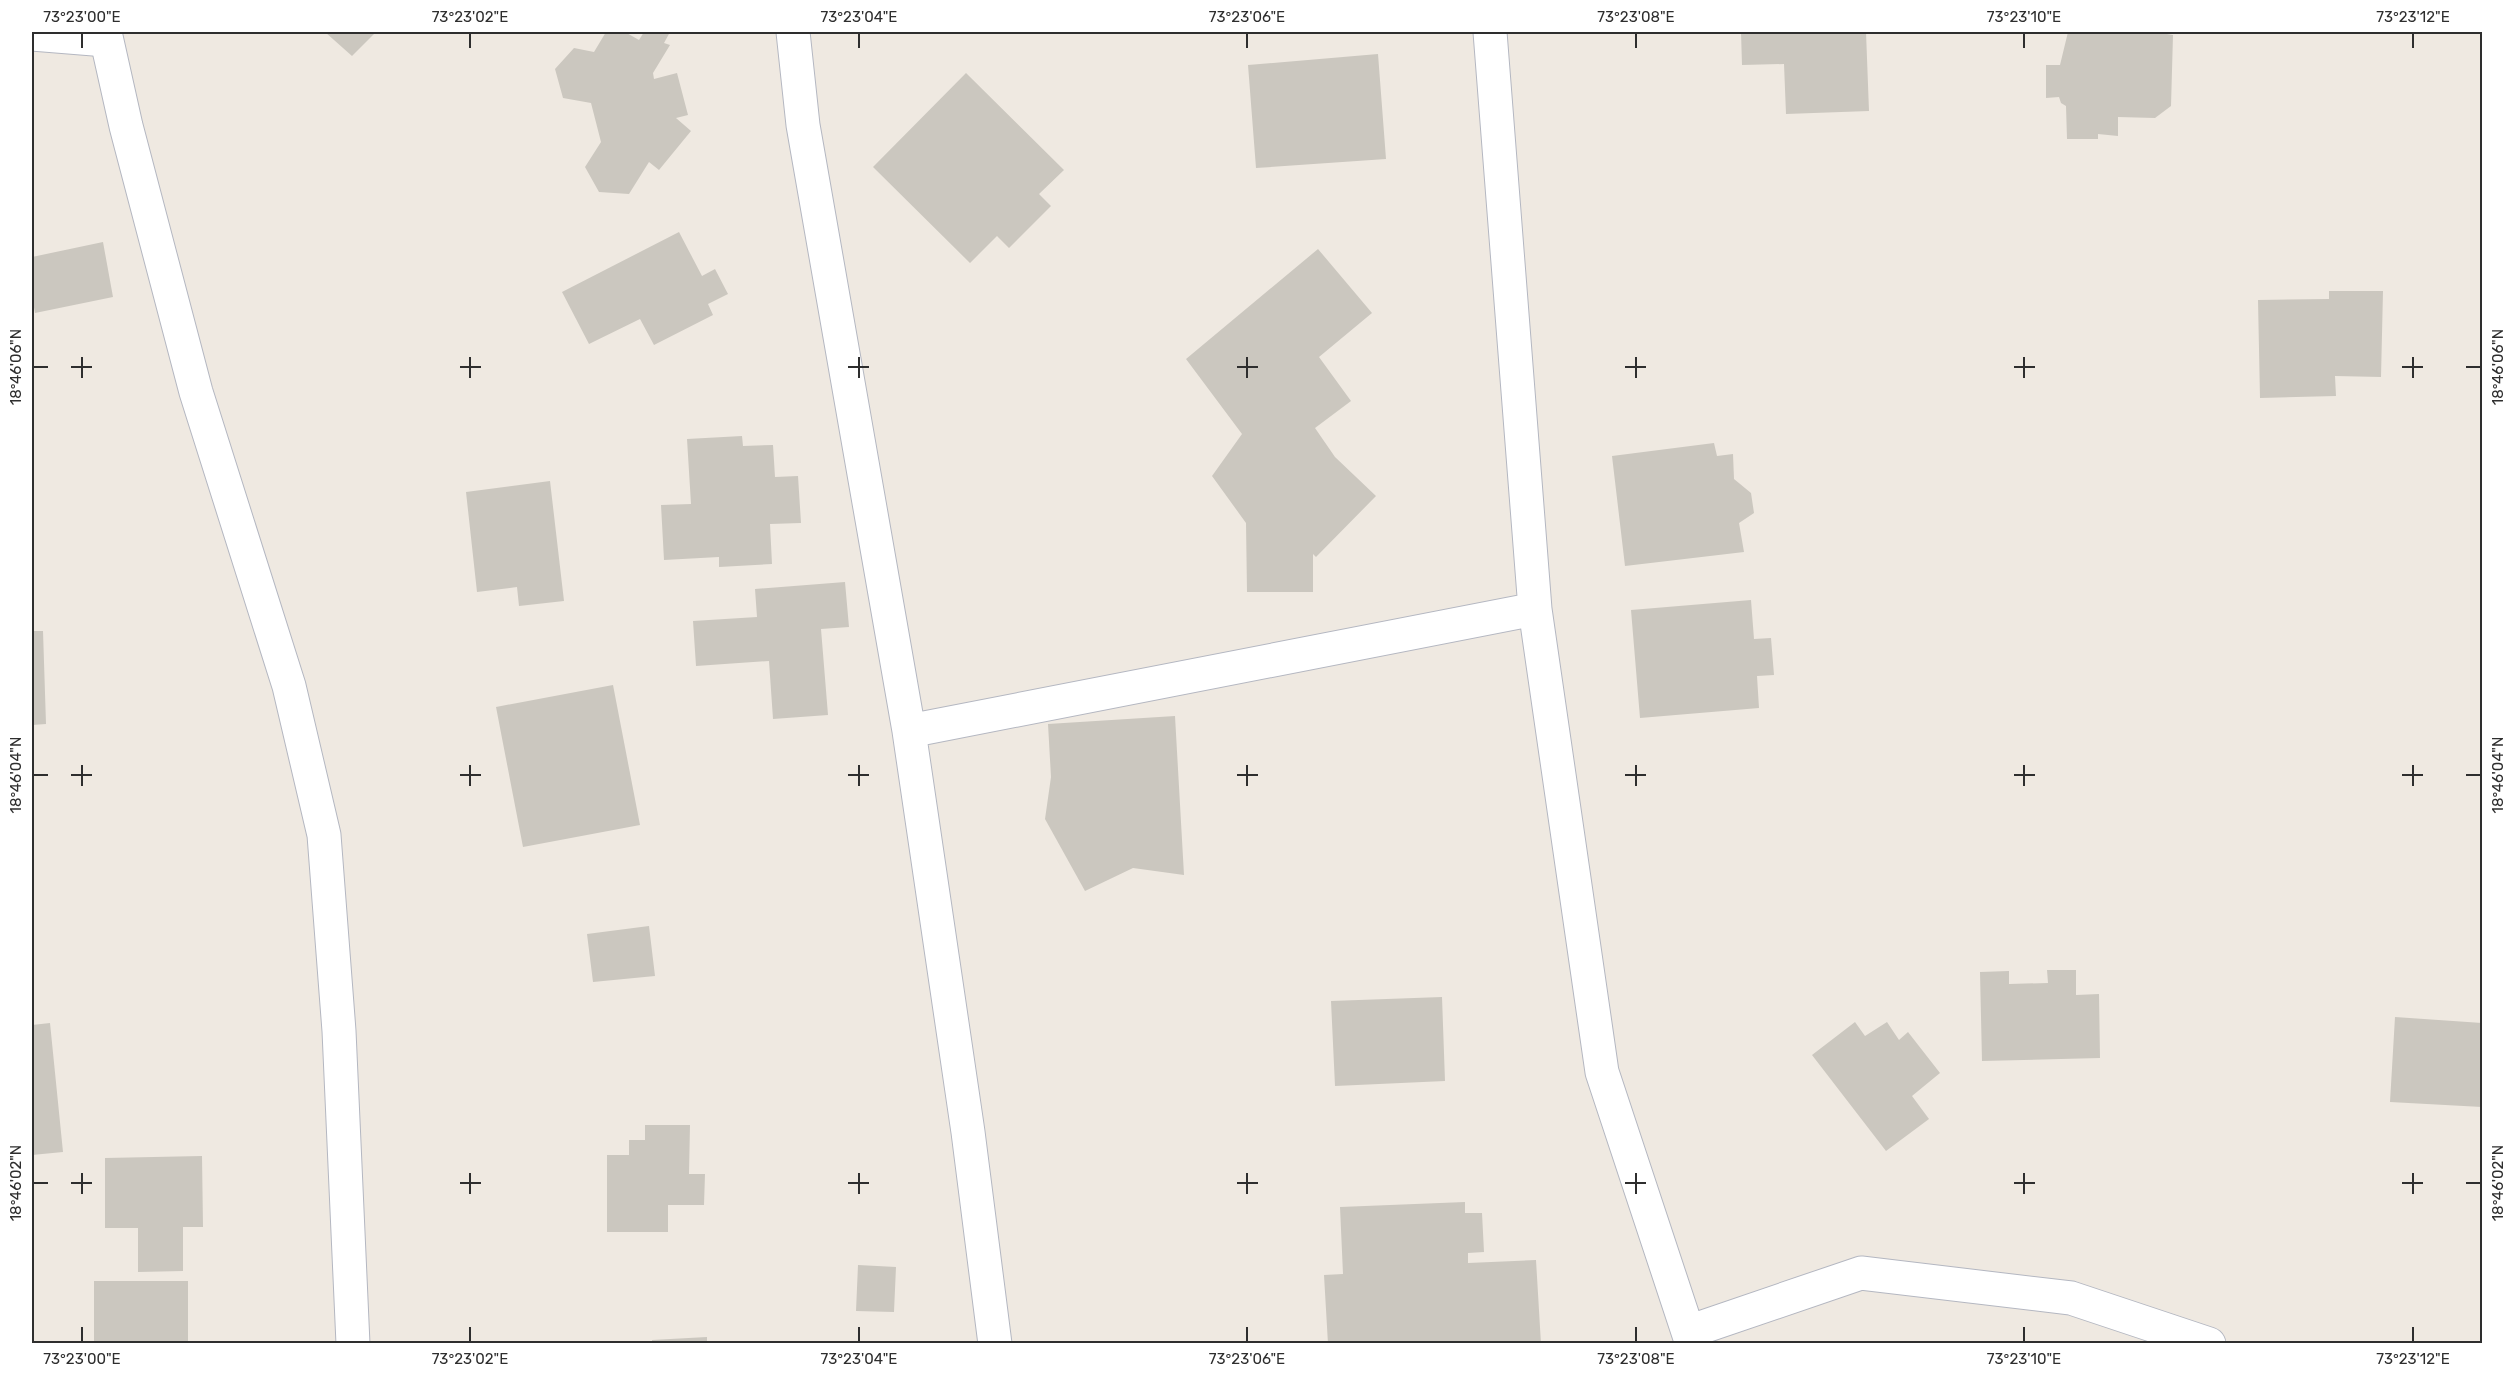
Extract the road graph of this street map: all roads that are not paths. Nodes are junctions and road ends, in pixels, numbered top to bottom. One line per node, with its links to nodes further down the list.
1 (793, 32): 6 (street)
2 (1490, 32): 5 (street)
3 (32, 34): 4 (street)
4 (105, 36): 8 (street)
5 (1535, 609): 6 (street); 7 (street)
6 (909, 731): 9 (street)
7 (1690, 1338): 10 (street)
8 (353, 1344)
9 (995, 1344)
10 (2209, 1344)

